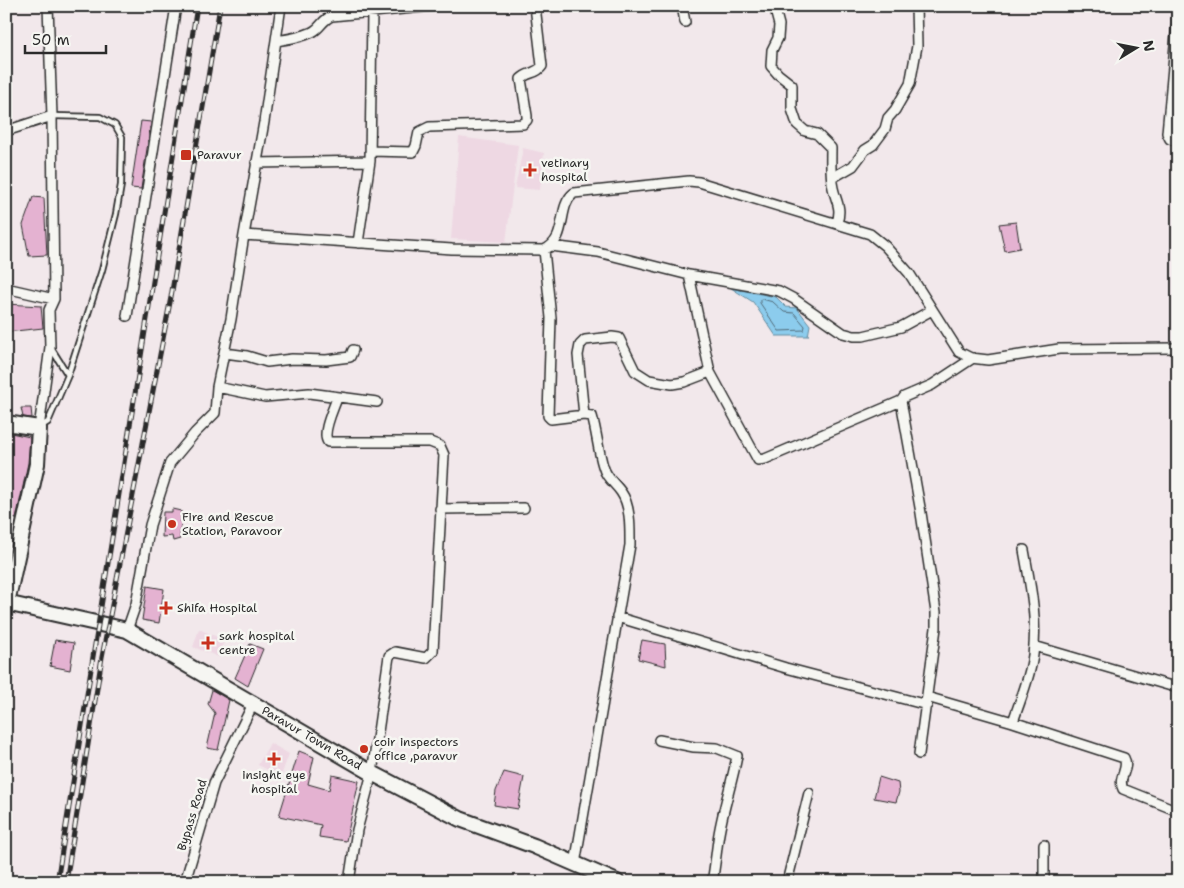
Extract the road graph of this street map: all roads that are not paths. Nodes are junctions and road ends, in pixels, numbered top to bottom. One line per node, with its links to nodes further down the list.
1 (48, 6): 13 (street)
2 (176, 6): 28 (street)
3 (281, 6): 12 (street)
4 (434, 6): 10 (street)
5 (535, 6): 16 (street)
6 (682, 6): 11 (street)
7 (774, 6): 19 (street)
8 (916, 6): 19 (street)
9 (1177, 6): 15 (street)
10 (372, 12): 12 (street); 16 (street)
11 (685, 22)
12 (276, 41): 18 (street)
13 (52, 116): 14 (street); 26 (street); 35 (lane)
14 (6, 131)
15 (1178, 142)
16 (370, 151): 17 (street)
17 (370, 161): 18 (street); 22 (street)
18 (256, 163): 21 (street)
19 (832, 178): 20 (street)
20 (837, 223): 23 (street); 27 (street)
21 (244, 235): 22 (street); 32 (street)
22 (358, 243): 23 (street)
23 (548, 248): 24 (street); 40 (street)
24 (688, 275): 27 (street); 34 (street)
25 (6, 288): 26 (street)
26 (54, 298): 29 (street)
27 (932, 310): 33 (street)
28 (127, 316)
29 (50, 346): 35 (lane); 42 (street)
30 (1178, 348): 33 (street)
31 (353, 350): 32 (street)
32 (225, 352): 36 (street)
33 (973, 358): 38 (street)
34 (710, 372): 38 (street); 40 (street)
35 (68, 374): 42 (lane)
36 (217, 387): 37 (street); 48 (street)
37 (337, 398): 39 (street); 44 (street)
38 (901, 401): 51 (street)
39 (377, 402)
40 (584, 415): 47 (street)
41 (6, 423): 42 (main road)
42 (39, 428): 46 (main road)
43 (524, 508): 44 (street)
44 (440, 509): 56 (street)
45 (1024, 550): 49 (street)
46 (7, 603): 48 (main road, Paravur Town Road)
47 (618, 617): 51 (street); 60 (street)
48 (127, 630): 52 (main road, Paravur Town Road)
49 (1034, 646): 50 (street); 53 (street)
50 (1178, 688)
51 (927, 701): 53 (street); 55 (street)
52 (253, 704): 56 (main road, Paravur Town Road); 61 (street, Bypass Road)
53 (1013, 722): 58 (street)
54 (659, 740): 64 (street)
55 (919, 754)
56 (372, 773): 60 (main road, Paravur Town Road); 62 (street)
57 (809, 793): 65 (street)
58 (1178, 811)
59 (1044, 845): 66 (street)
60 (576, 864): 63 (main road, Paravur Town Road)
61 (184, 882)
62 (349, 882)
63 (617, 882)
64 (712, 882)
65 (787, 882)
66 (1044, 882)

